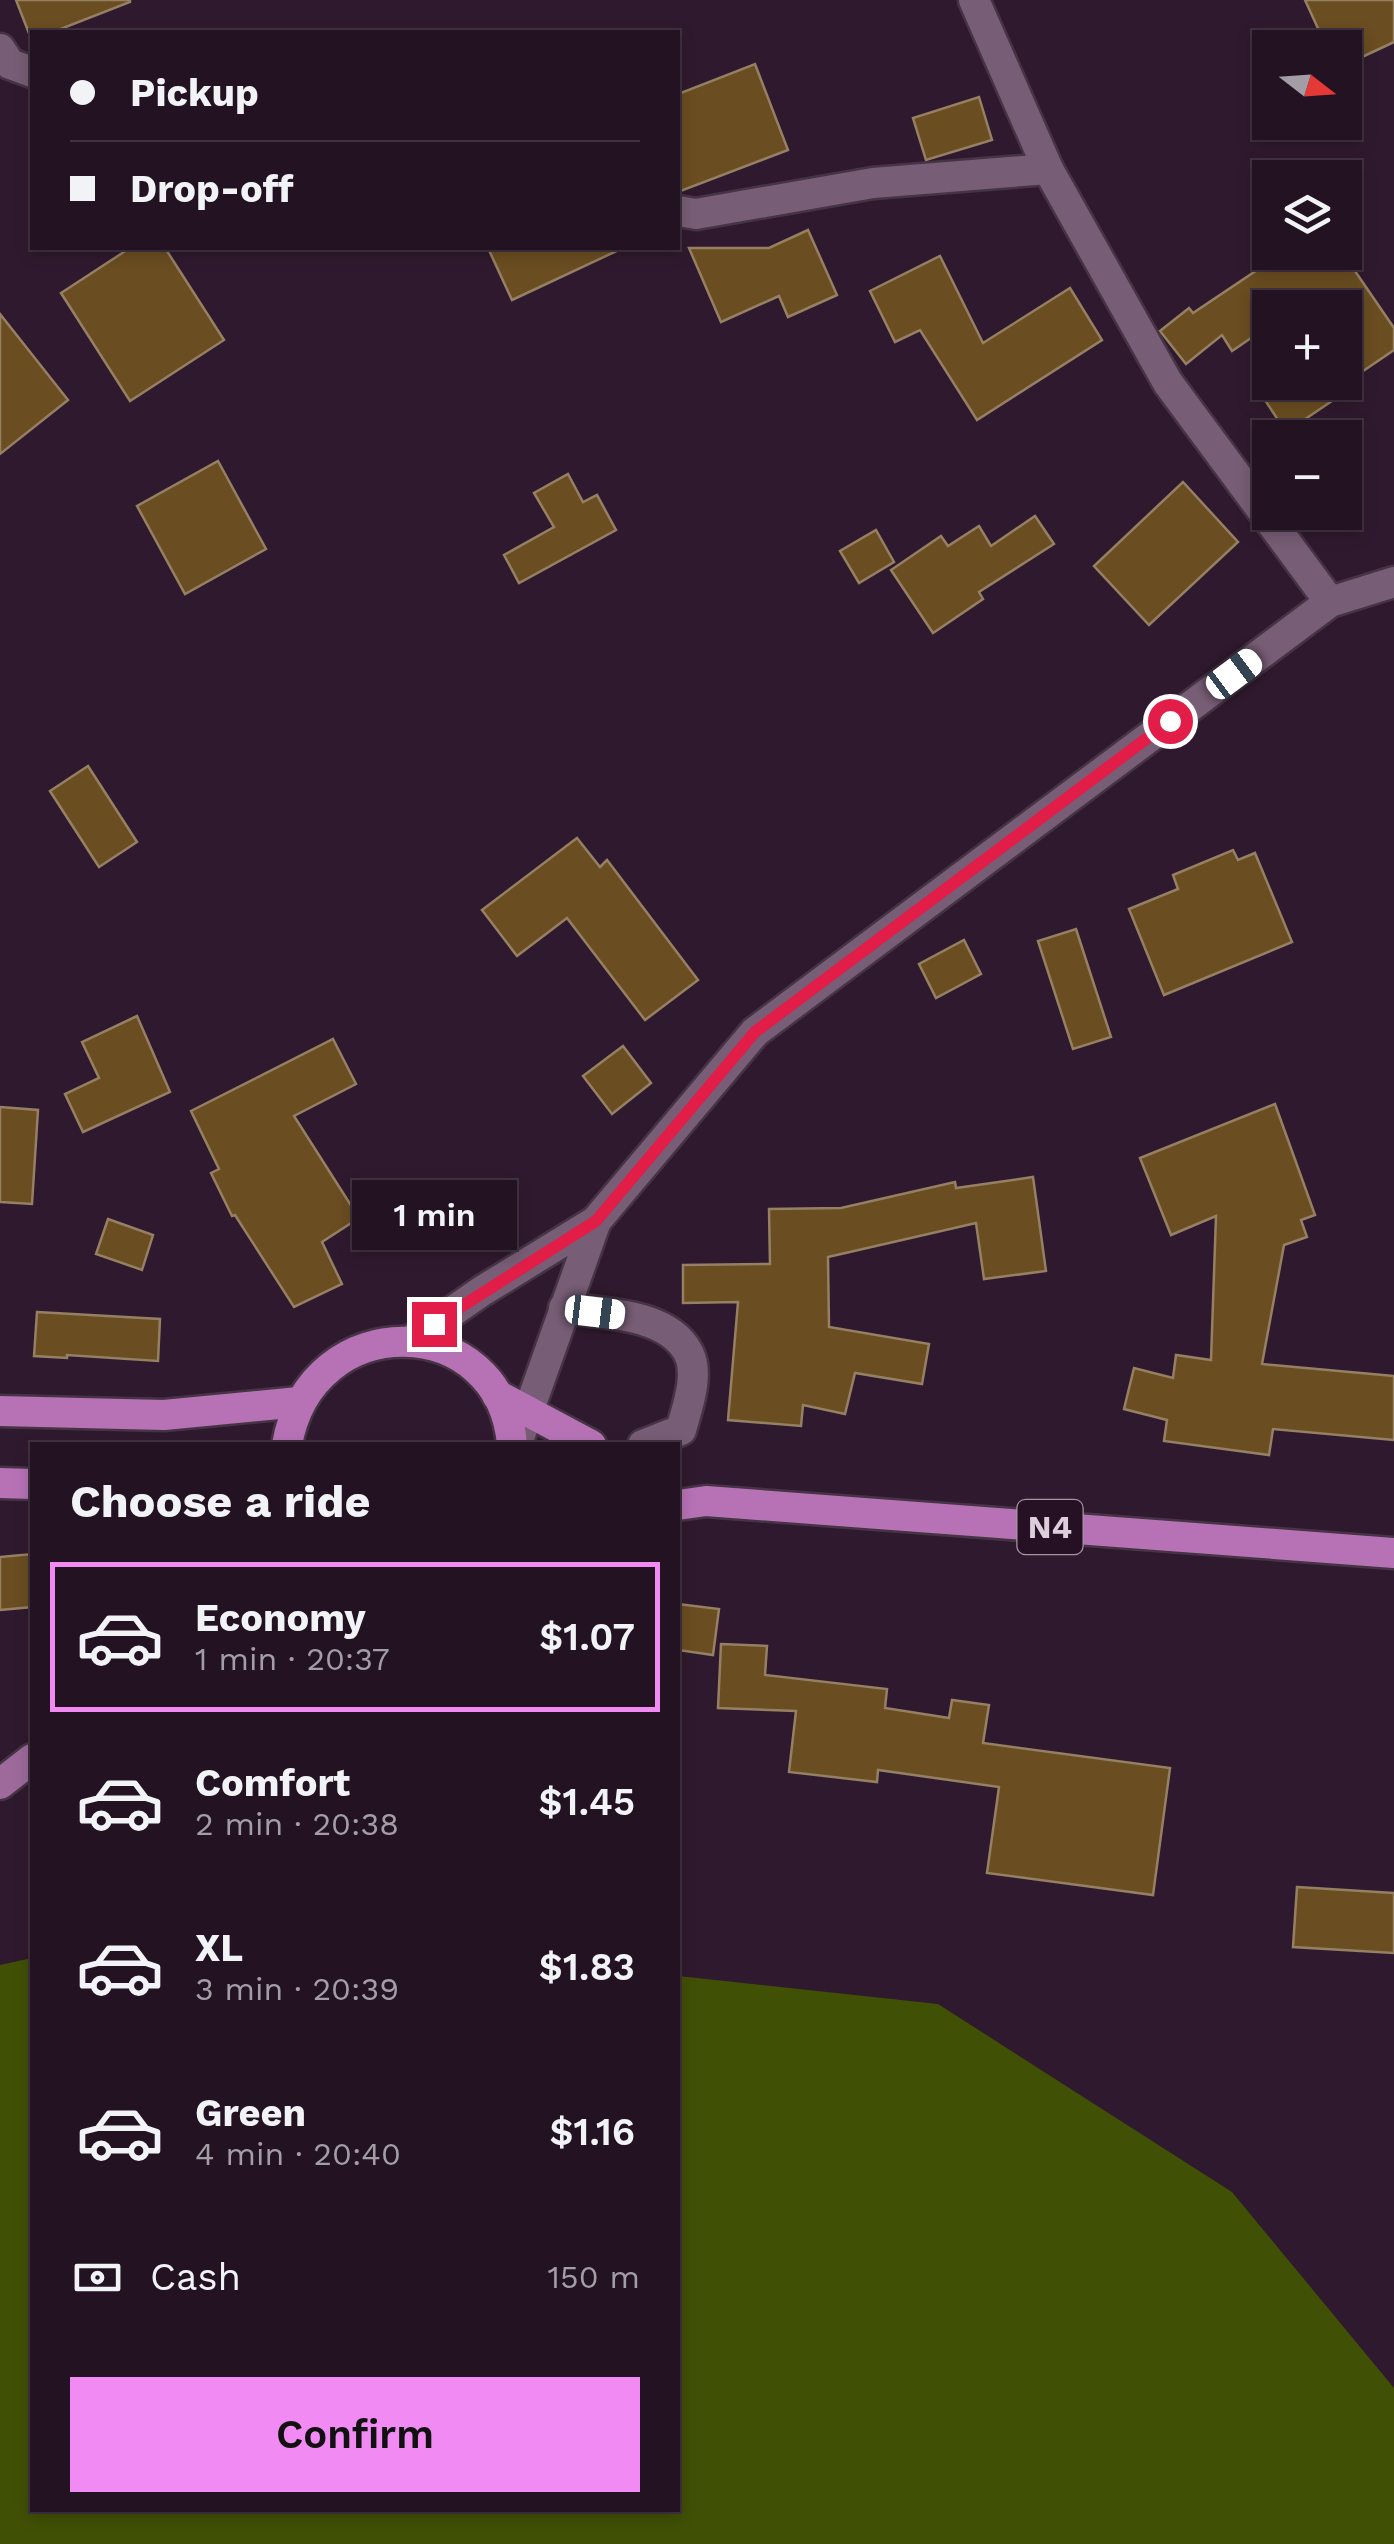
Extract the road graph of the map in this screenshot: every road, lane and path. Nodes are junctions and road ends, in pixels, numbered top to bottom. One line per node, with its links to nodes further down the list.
1 (974, 0): 4 (street)
2 (0, 48): 3 (street)
3 (30, 71)
4 (1048, 169): 5 (street); 7 (street)
5 (680, 211)
6 (1394, 582): 7 (street)
7 (1330, 602): 8 (street)
8 (596, 1221): 9 (street); 10 (street)
9 (564, 1308): 14 (street); 19 (street)
10 (410, 1341): 11 (highway); 12 (highway)
11 (497, 1396): 14 (highway); 16 (highway)
12 (299, 1402): 13 (highway); 15 (highway)
13 (0, 1411)
14 (528, 1411): 17 (street); 18 (highway)
15 (288, 1442)
16 (513, 1442)
17 (515, 1442)
18 (585, 1442)
19 (651, 1442)
20 (0, 1484): 21 (highway)
21 (30, 1484)
22 (687, 1498): 23 (highway, N4)
23 (1394, 1553)
24 (30, 1761): 25 (main road)
25 (0, 1784)

